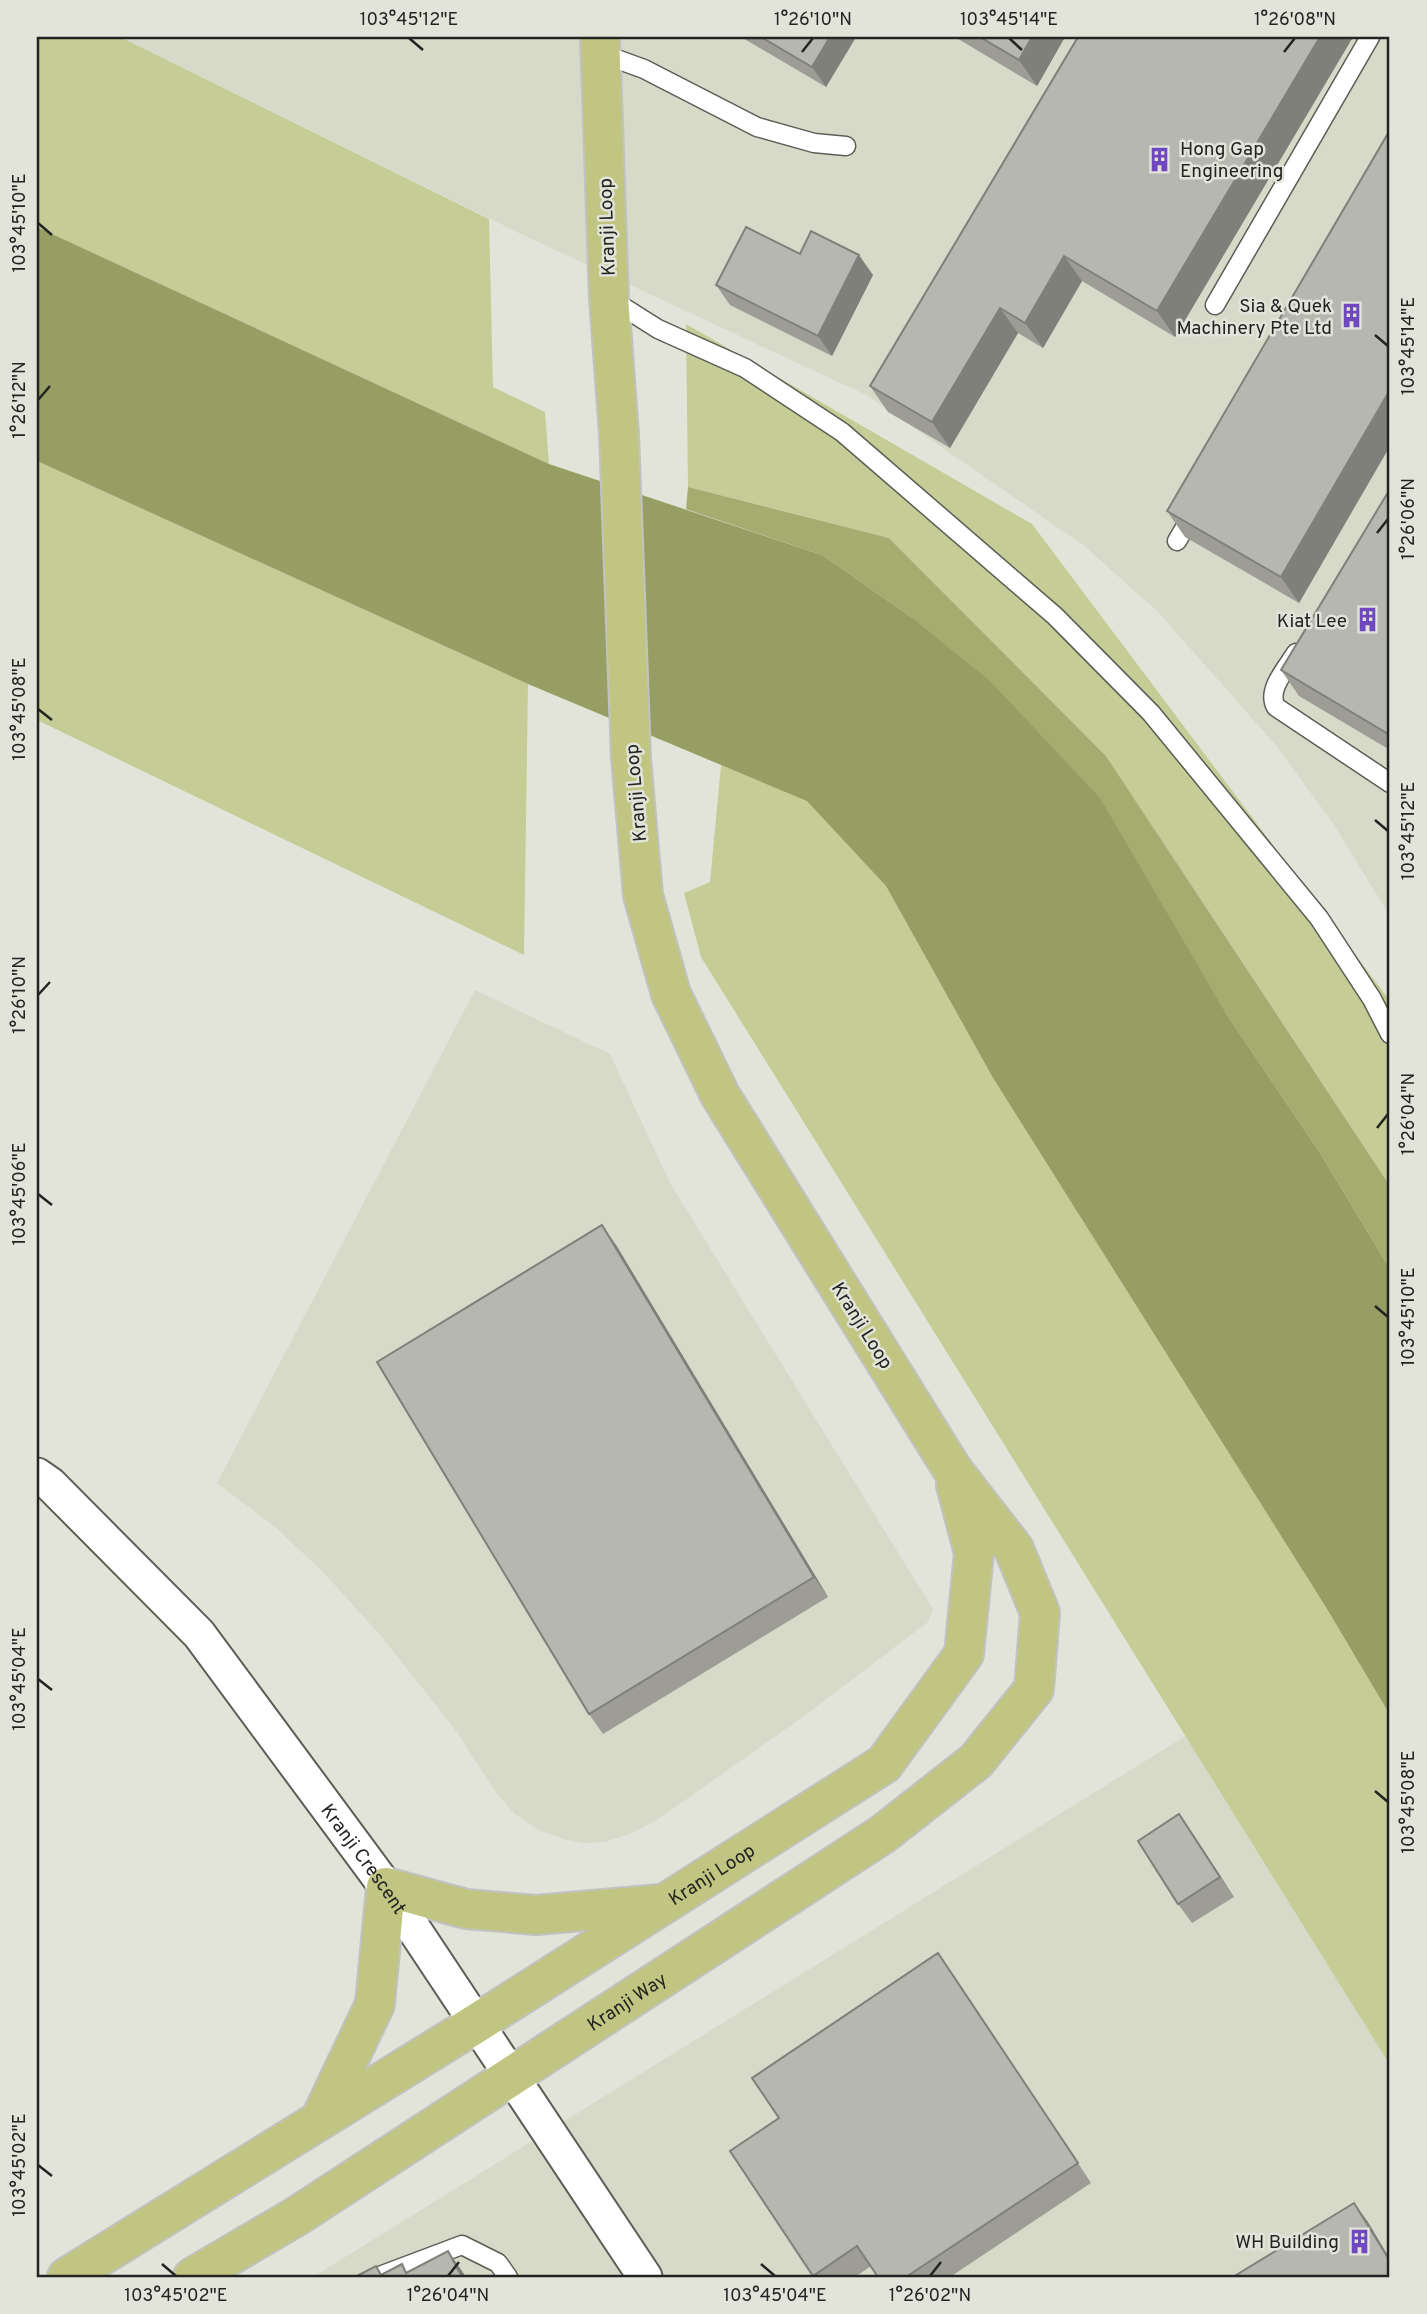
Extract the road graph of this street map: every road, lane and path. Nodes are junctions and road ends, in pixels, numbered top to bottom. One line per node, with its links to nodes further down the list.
1 (1370, 37): 5 (lane)
2 (600, 45): 3 (lane); 4 (main road, Kranji Loop)
3 (846, 146)
4 (609, 298): 10 (lane); 11 (main road, Kranji Loop)
5 (1215, 305)
6 (1204, 494): 7 (lane)
7 (1177, 541)
8 (1303, 643): 9 (lane)
9 (1390, 783)
10 (1390, 1034)
11 (952, 1469): 13 (main road, Kranji Loop); 15 (main road, Kranji Loop)
12 (37, 1475): 14 (street, Kranji Crescent)
13 (1034, 1689): 17 (main road, Kranji Way)
14 (386, 1886): 15 (main road); 16 (street, Kranji Crescent); 18 (main road)
15 (666, 1904): 16 (main road, Kranji Loop)
16 (477, 2024): 17 (street, Kranji Crescent); 18 (main road)
17 (512, 2077): 20 (main road, Kranji Way); 23 (street, Kranji Crescent)
18 (321, 2118): 19 (main road)
19 (67, 2277)
20 (193, 2277)
21 (377, 2277): 22 (lane)
22 (508, 2277)
23 (645, 2277)

